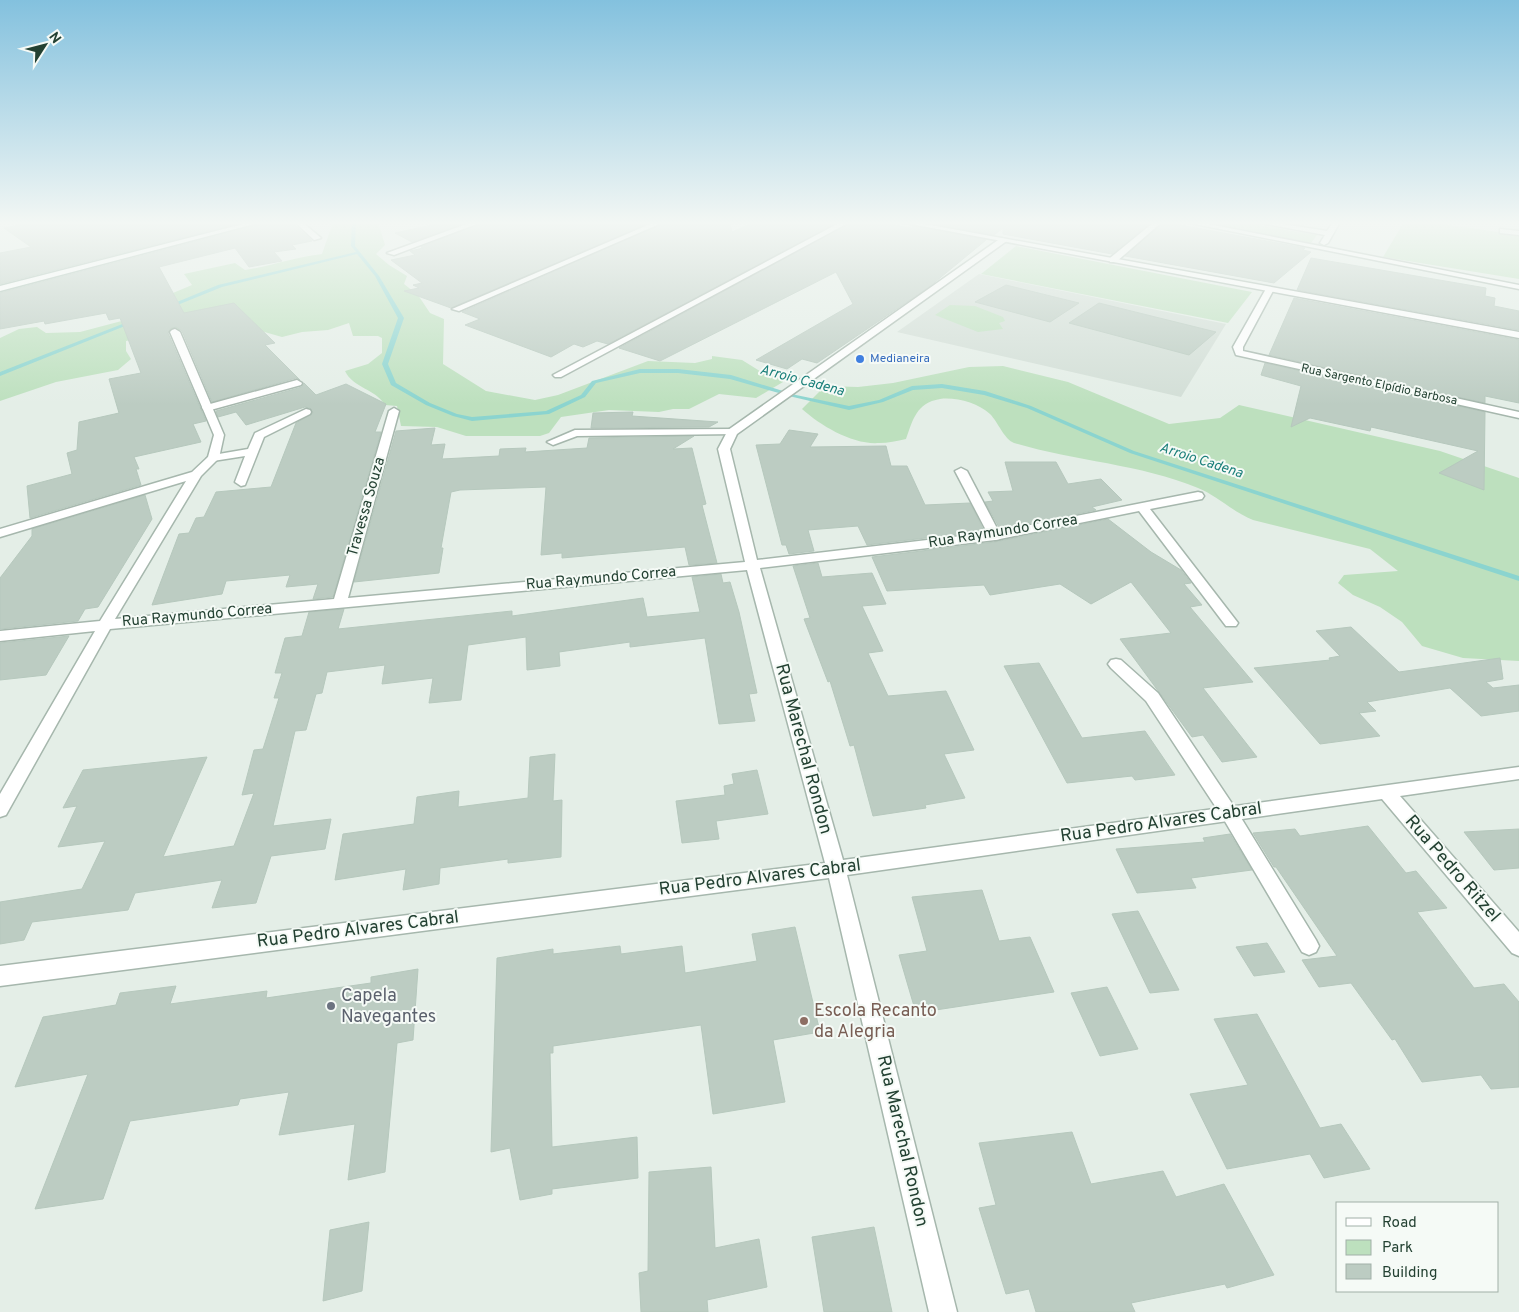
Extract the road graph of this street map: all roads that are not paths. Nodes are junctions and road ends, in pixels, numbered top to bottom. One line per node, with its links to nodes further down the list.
1 (22, 283): 8 (street)
2 (516, 283): 10 (street)
3 (731, 283): 13 (street)
4 (943, 283): 19 (street)
5 (1239, 283): 9 (street)
6 (1500, 283): 7 (street)
7 (1519, 287)
8 (0, 289)
9 (1270, 289): 12 (street); 18 (street, Rua Sargento Elpídio Barbosa)
10 (456, 309)
11 (174, 332): 15 (street)
12 (1519, 335)
13 (558, 375)
14 (297, 383): 15 (street)
15 (207, 408): 22 (street)
16 (394, 411): 31 (street, Travessa Souza)
17 (306, 412): 21 (street)
18 (1519, 415)
19 (732, 432): 20 (street); 30 (street, Rua Marechal Rondon)
20 (553, 442)
21 (252, 452): 22 (street); 25 (street)
22 (214, 458): 24 (street)
23 (961, 471): 29 (street)
24 (196, 474): 28 (street); 33 (street)
25 (240, 482)
26 (1198, 496): 27 (street, Rua Raymundo Correa)
27 (1142, 507): 29 (street, Rua Raymundo Correa); 32 (street)
28 (0, 533)
29 (995, 536): 30 (street, Rua Raymundo Correa)
30 (752, 565): 31 (street, Rua Raymundo Correa); 40 (street, Rua Marechal Rondon)
31 (340, 603): 33 (street, Rua Raymundo Correa)
32 (1231, 622)
33 (105, 625): 34 (street, Rua Raymundo Correa); 38 (street)
34 (0, 636)
35 (1116, 664): 39 (street)
36 (1519, 772): 37 (street, Rua Pedro Alvares Cabral)
37 (1385, 792): 39 (street, Rua Pedro Alvares Cabral); 42 (street, Rua Pedro Ritzel)
38 (0, 810)
39 (1229, 813): 40 (street, Rua Pedro Alvares Cabral); 41 (street)
40 (836, 868): 43 (street, Rua Pedro Alvares Cabral); 44 (street, Rua Marechal Rondon)
41 (1309, 946)
42 (1519, 947)
43 (0, 976)
44 (943, 1312)

